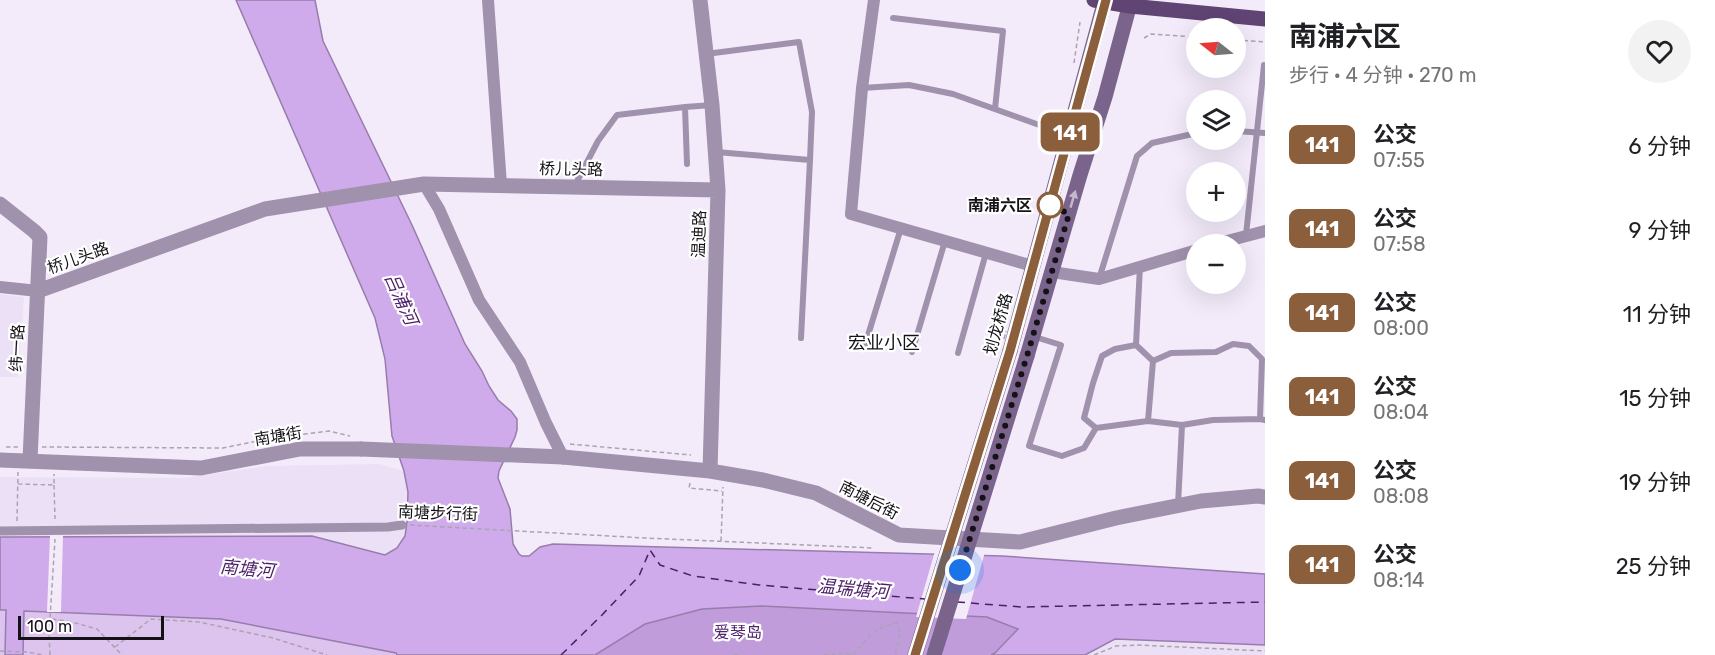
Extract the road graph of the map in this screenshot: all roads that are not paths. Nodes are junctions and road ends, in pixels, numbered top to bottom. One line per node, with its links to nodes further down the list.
1 (488, 0): 22 (street)
2 (700, 0): 8 (street, 温迪路)
3 (874, 0): 10 (street)
4 (1101, 0): 5 (main road); 16 (main road, 划龙桥路)
5 (1130, 3): 7 (main road); 34 (main road, one-way to 5)
6 (893, 18): 13 (lane)
7 (1265, 19)
8 (706, 54): 11 (street, 温迪路); 19 (lane)
9 (1264, 65): 15 (lane)
10 (862, 88): 13 (lane); 26 (street)
11 (712, 105): 12 (lane); 18 (street, 温迪路)
12 (685, 107): 20 (lane); 23 (lane)
13 (995, 109): 16 (lane)
14 (1246, 132): 15 (lane)
15 (1261, 133): 28 (lane)
16 (1069, 135): 32 (main road, 划龙桥路)
17 (1186, 135): 35 (lane)
18 (716, 152): 19 (lane); 24 (street, 温迪路)
19 (810, 160): 39 (lane)
20 (687, 164)
21 (424, 184): 22 (street, 桥儿头路); 37 (street, 桥儿头路); 51 (street)
22 (501, 185): 23 (street, 桥儿头路)
23 (573, 187): 24 (street, 桥儿头路)
24 (718, 190): 53 (street, 温迪路)
25 (0, 204): 37 (street, 纬一路)
26 (901, 228): 29 (street); 40 (lane)
27 (1265, 231): 28 (street)
28 (1246, 236)
29 (945, 241): 30 (street); 42 (lane)
30 (986, 253): 32 (street); 43 (lane)
31 (1186, 253): 33 (street)
32 (1033, 266): 58 (main road, 划龙桥路, bridge)
33 (1140, 266): 35 (street); 41 (lane)
34 (1052, 272): 35 (street); 38 (main road)
35 (1098, 279)
36 (0, 287): 37 (street)
37 (38, 291): 50 (street, 纬一路)
38 (1033, 337): 49 (lane); 59 (main road, bridge)
39 (801, 338)
40 (865, 345)
41 (1136, 345): 44 (lane); 49 (lane)
42 (912, 352)
43 (958, 353)
44 (1154, 361): 45 (lane); 47 (lane)
45 (1263, 366): 46 (lane)
46 (1262, 419): 48 (lane)
47 (1148, 421): 48 (lane); 49 (lane)
48 (1182, 425): 55 (lane)
49 (1096, 428)
50 (24, 453): 51 (street, 南塘街, bridge); 52 (street, 南塘街)
51 (563, 457): 53 (street, 南塘后街)
52 (0, 460)
53 (710, 471): 55 (street, 南塘后街)
54 (1265, 497): 55 (street, 南塘后街)
55 (1178, 506)
56 (402, 525): 57 (street, 南塘步行街)
57 (0, 531)
58 (915, 655)
59 (934, 655)

